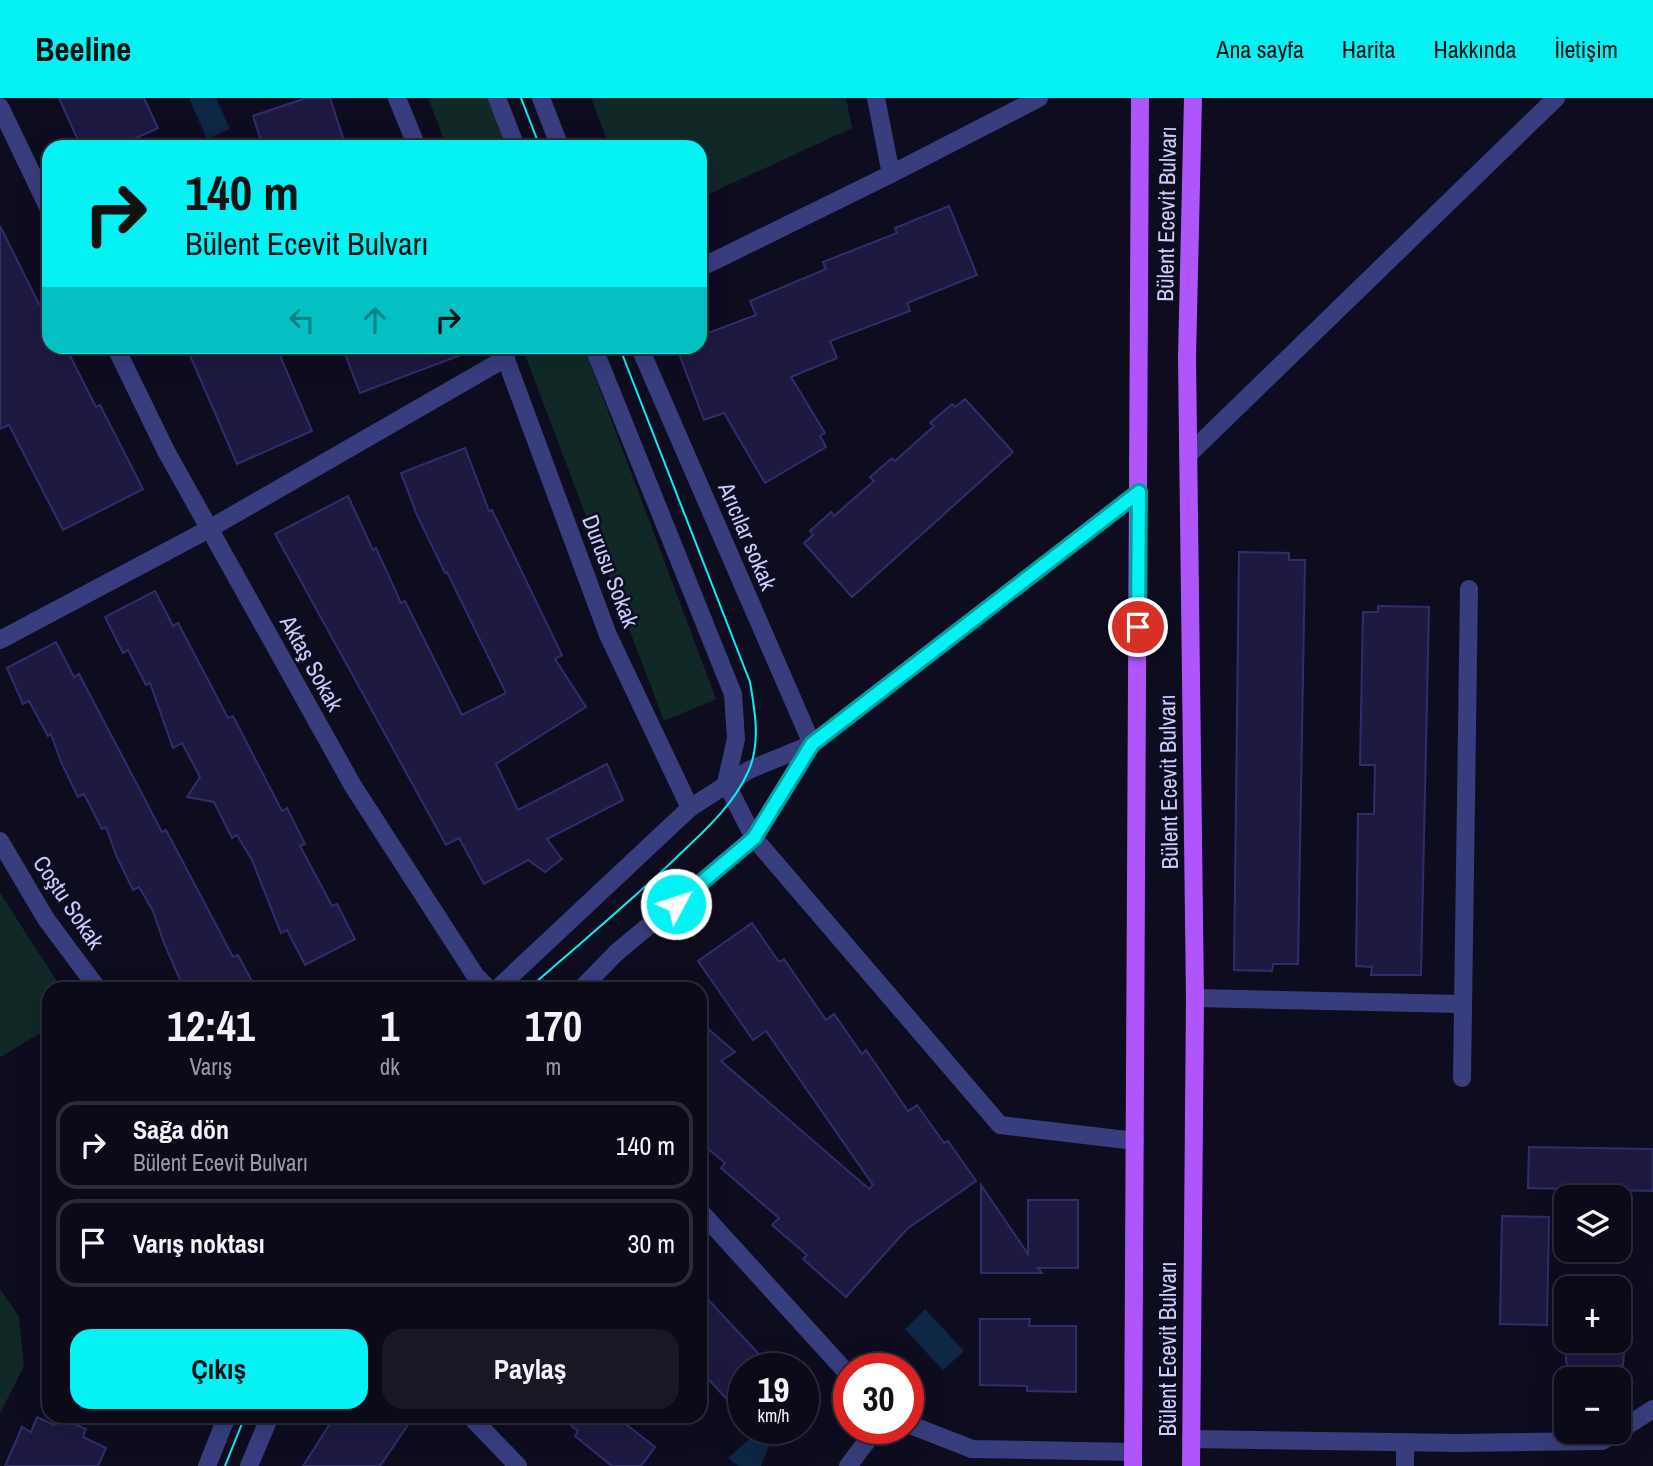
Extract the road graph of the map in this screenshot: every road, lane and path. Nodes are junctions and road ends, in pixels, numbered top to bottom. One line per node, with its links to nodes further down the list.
1 (397, 98): 10 (street)
2 (497, 98): 11 (street)
3 (541, 98): 12 (street)
4 (876, 98): 13 (street)
5 (1039, 98): 13 (street)
6 (1140, 98): 22 (main road, Bülent Ecevit Bulvarı)
7 (1193, 98): 21 (main road, Bülent Ecevit Bulvarı)
8 (1556, 98): 21 (street)
9 (0, 107): 14 (street)
10 (414, 140)
11 (513, 140)
12 (557, 140)
13 (891, 174): 15 (street)
14 (42, 194)
15 (707, 265)
16 (120, 354): 23 (street, Aktaş Sokak)
17 (500, 354): 23 (street)
18 (504, 354): 28 (street, Durusu Sokak)
19 (596, 354): 27 (street)
20 (642, 354): 26 (street, Arıcılar sokak)
21 (1188, 455): 35 (main road, Bülent Ecevit Bulvarı)
22 (1139, 492): 26 (street); 38 (main road, Bülent Ecevit Bulvarı)
23 (209, 529): 25 (street); 32 (street, Aktaş Sokak)
24 (1469, 589): 36 (street)
25 (0, 640)
26 (812, 744): 27 (street); 29 (street)
27 (726, 783): 28 (street); 29 (street)
28 (691, 808): 33 (street)
29 (754, 838): 34 (street); 38 (street)
30 (1, 844): 31 (street, Coştu Sokak)
31 (93, 982)
32 (482, 982)
33 (505, 982)
34 (588, 982)
35 (1195, 998): 36 (street); 47 (main road, Bülent Ecevit Bulvarı)
36 (1461, 1004): 37 (street)
37 (1462, 1078)
38 (1135, 1141): 52 (main road, Bülent Ecevit Bulvarı)
39 (707, 1219): 40 (street)
40 (833, 1357)
41 (1653, 1409): 45 (street)
42 (224, 1423): 53 (street)
43 (267, 1423): 54 (street)
44 (477, 1423): 55 (street)
45 (1631, 1423)
46 (924, 1430): 51 (street)
47 (1191, 1438): 49 (street); 57 (main road, Bülent Ecevit Bulvarı)
48 (1554, 1441): 49 (street)
49 (1405, 1442): 58 (street)
50 (865, 1444): 56 (street)
51 (1066, 1458): 52 (street)
52 (1133, 1459)
53 (207, 1466)
54 (249, 1466)
55 (518, 1466)
56 (848, 1466)
57 (1191, 1466)
58 (1405, 1466)

